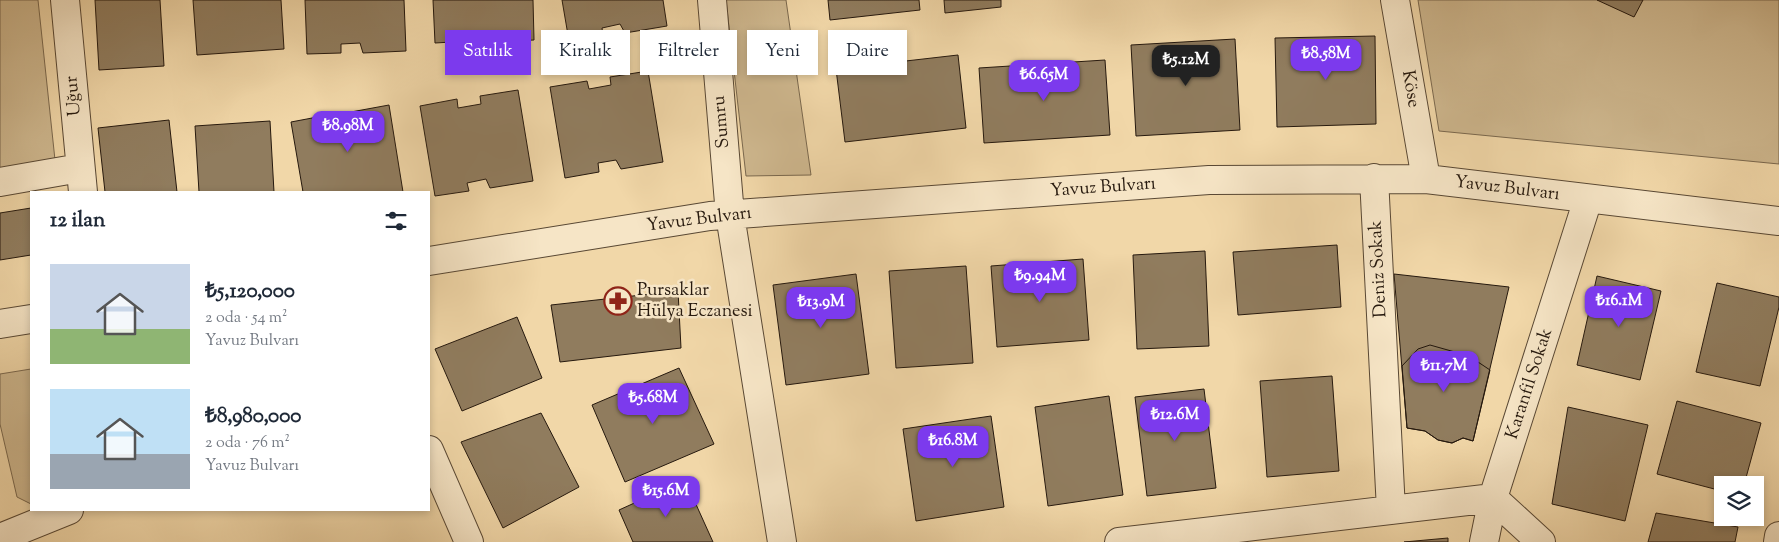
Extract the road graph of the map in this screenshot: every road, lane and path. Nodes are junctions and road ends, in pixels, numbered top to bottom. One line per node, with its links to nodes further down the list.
1 (65, 0): 6 (street, Uğur)
2 (712, 0): 9 (street, Sumru)
3 (1395, 0): 5 (street, Köse)
4 (1374, 178): 5 (street, Yavuz Bulvarı); 9 (street, Yavuz Bulvarı); 16 (street, Deniz Sokak)
5 (1426, 179): 8 (street, Yavuz Bulvarı)
6 (82, 180): 7 (street)
7 (0, 182)
8 (1588, 198): 10 (street, Yavuz Bulvarı); 15 (street, Karanfil Sokak)
9 (730, 215): 11 (street, Yavuz Bulvarı); 21 (street, Sumru)
10 (1779, 221)
11 (430, 261)
12 (30, 319): 13 (street)
13 (0, 324)
14 (430, 452): 20 (street)
15 (1494, 498): 16 (street); 23 (street, Karanfil Sokak); 24 (street)
16 (1391, 510): 22 (street)
17 (67, 511): 19 (street)
18 (1779, 536): 25 (street)
19 (0, 538)
20 (469, 542)
21 (782, 542)
22 (1119, 542)
23 (1484, 542)
24 (1541, 542)
25 (1778, 542)

